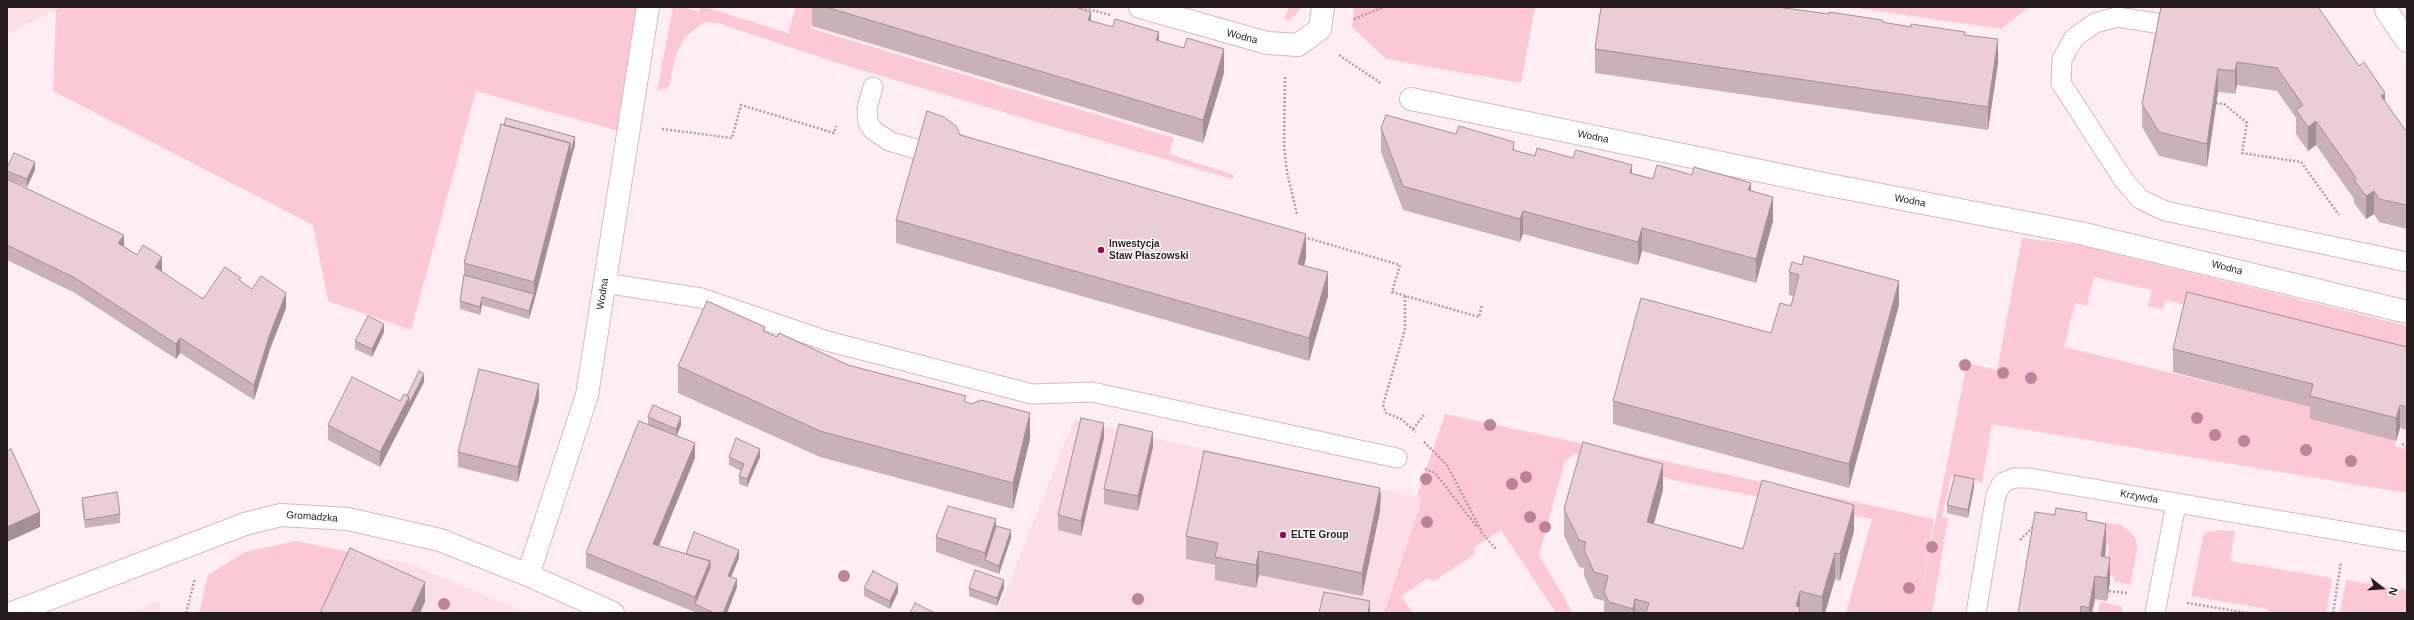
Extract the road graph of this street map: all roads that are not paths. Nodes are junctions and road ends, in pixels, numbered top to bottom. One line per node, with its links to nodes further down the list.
1 (648, 7): 11 (street, Wodna)
2 (1140, 7): 3 (street, Wodna)
3 (1323, 7)
4 (2386, 10): 6 (street)
5 (2162, 24): 10 (lane)
6 (2407, 41)
7 (873, 87): 9 (lane)
8 (1411, 99): 12 (street, Wodna)
9 (919, 150)
10 (2407, 262)
11 (604, 283): 13 (lane); 16 (street, Wodna)
12 (2407, 312)
13 (1397, 458)
14 (2176, 504): 15 (lane, Krzywda); 17 (lane); 20 (lane, Krzywda)
15 (2407, 542)
16 (528, 575): 18 (street, Gromadzka); 19 (street, Gromadzka)
17 (2157, 606)
18 (12, 613)
19 (613, 613)
20 (1976, 613)

